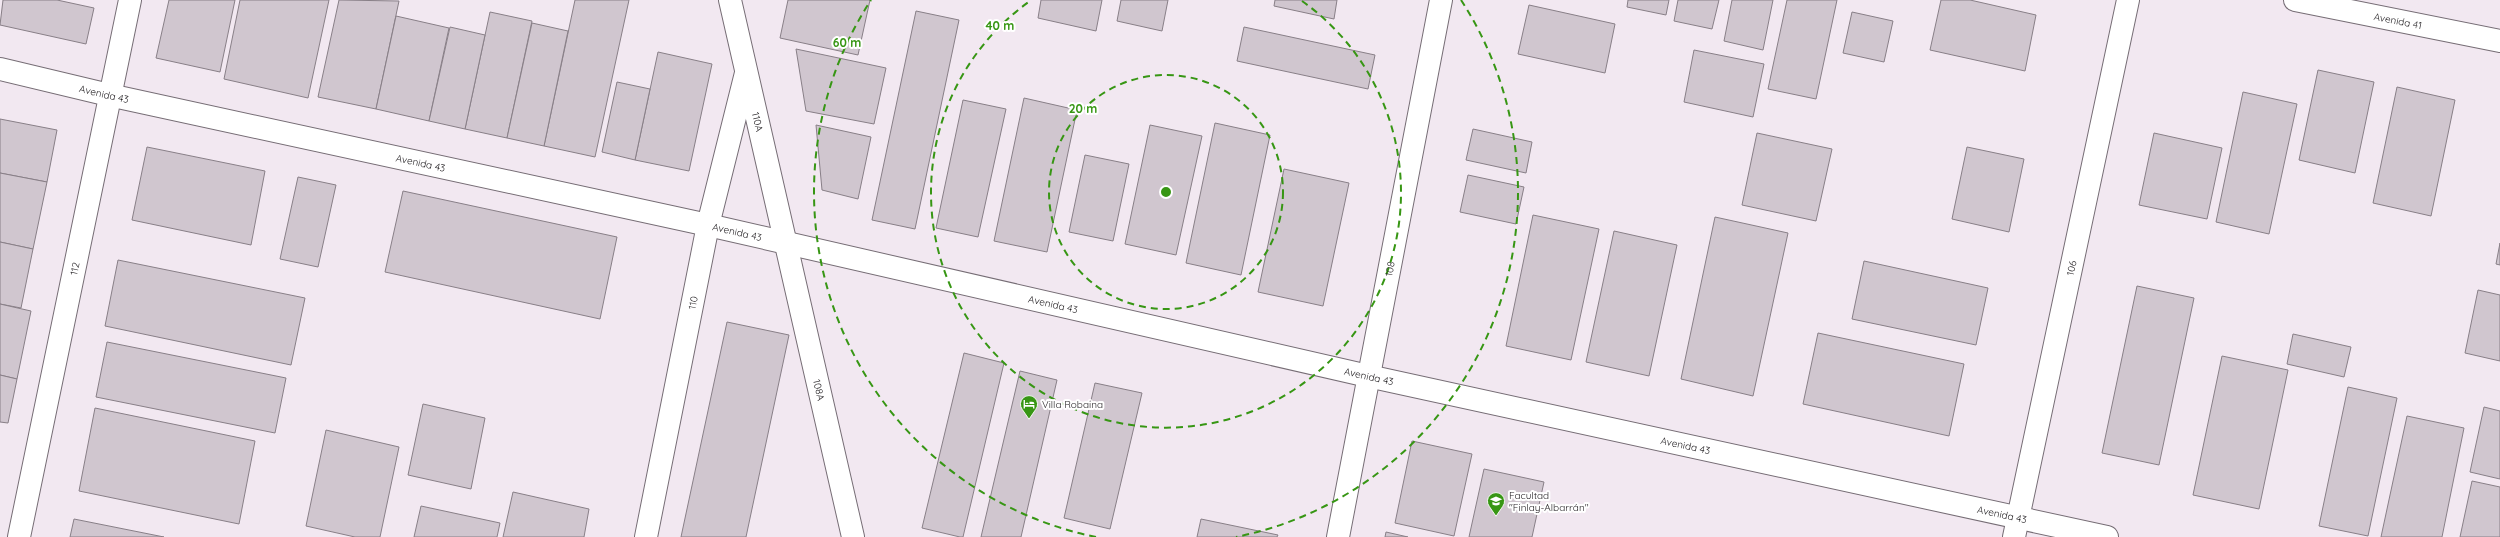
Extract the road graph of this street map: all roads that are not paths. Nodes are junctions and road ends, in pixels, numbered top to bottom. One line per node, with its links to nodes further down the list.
1 (130, 0): 9 (street, 112)
2 (730, 0): 8 (street, 110A)
3 (1441, 0): 12 (street, 108)
4 (2128, 0): 13 (street, 106)
5 (2295, 0): 6 (street, Avenida 41)
6 (2500, 41)
7 (0, 69): 9 (street, Avenida 43)
8 (746, 70): 10 (street, 110); 11 (street, 110A)
9 (109, 95): 10 (street, Avenida 43); 14 (street, 112)
10 (708, 225): 11 (street, Avenida 43); 15 (street, 110)
11 (787, 243): 12 (street, Avenida 43); 16 (street, 108A)
12 (1368, 376): 13 (street, Avenida 43); 17 (street, 108)
13 (2017, 527): 18 (street, Avenida 43)
14 (19, 537)
15 (646, 537)
16 (853, 537)
17 (1338, 537)
18 (2107, 537)

